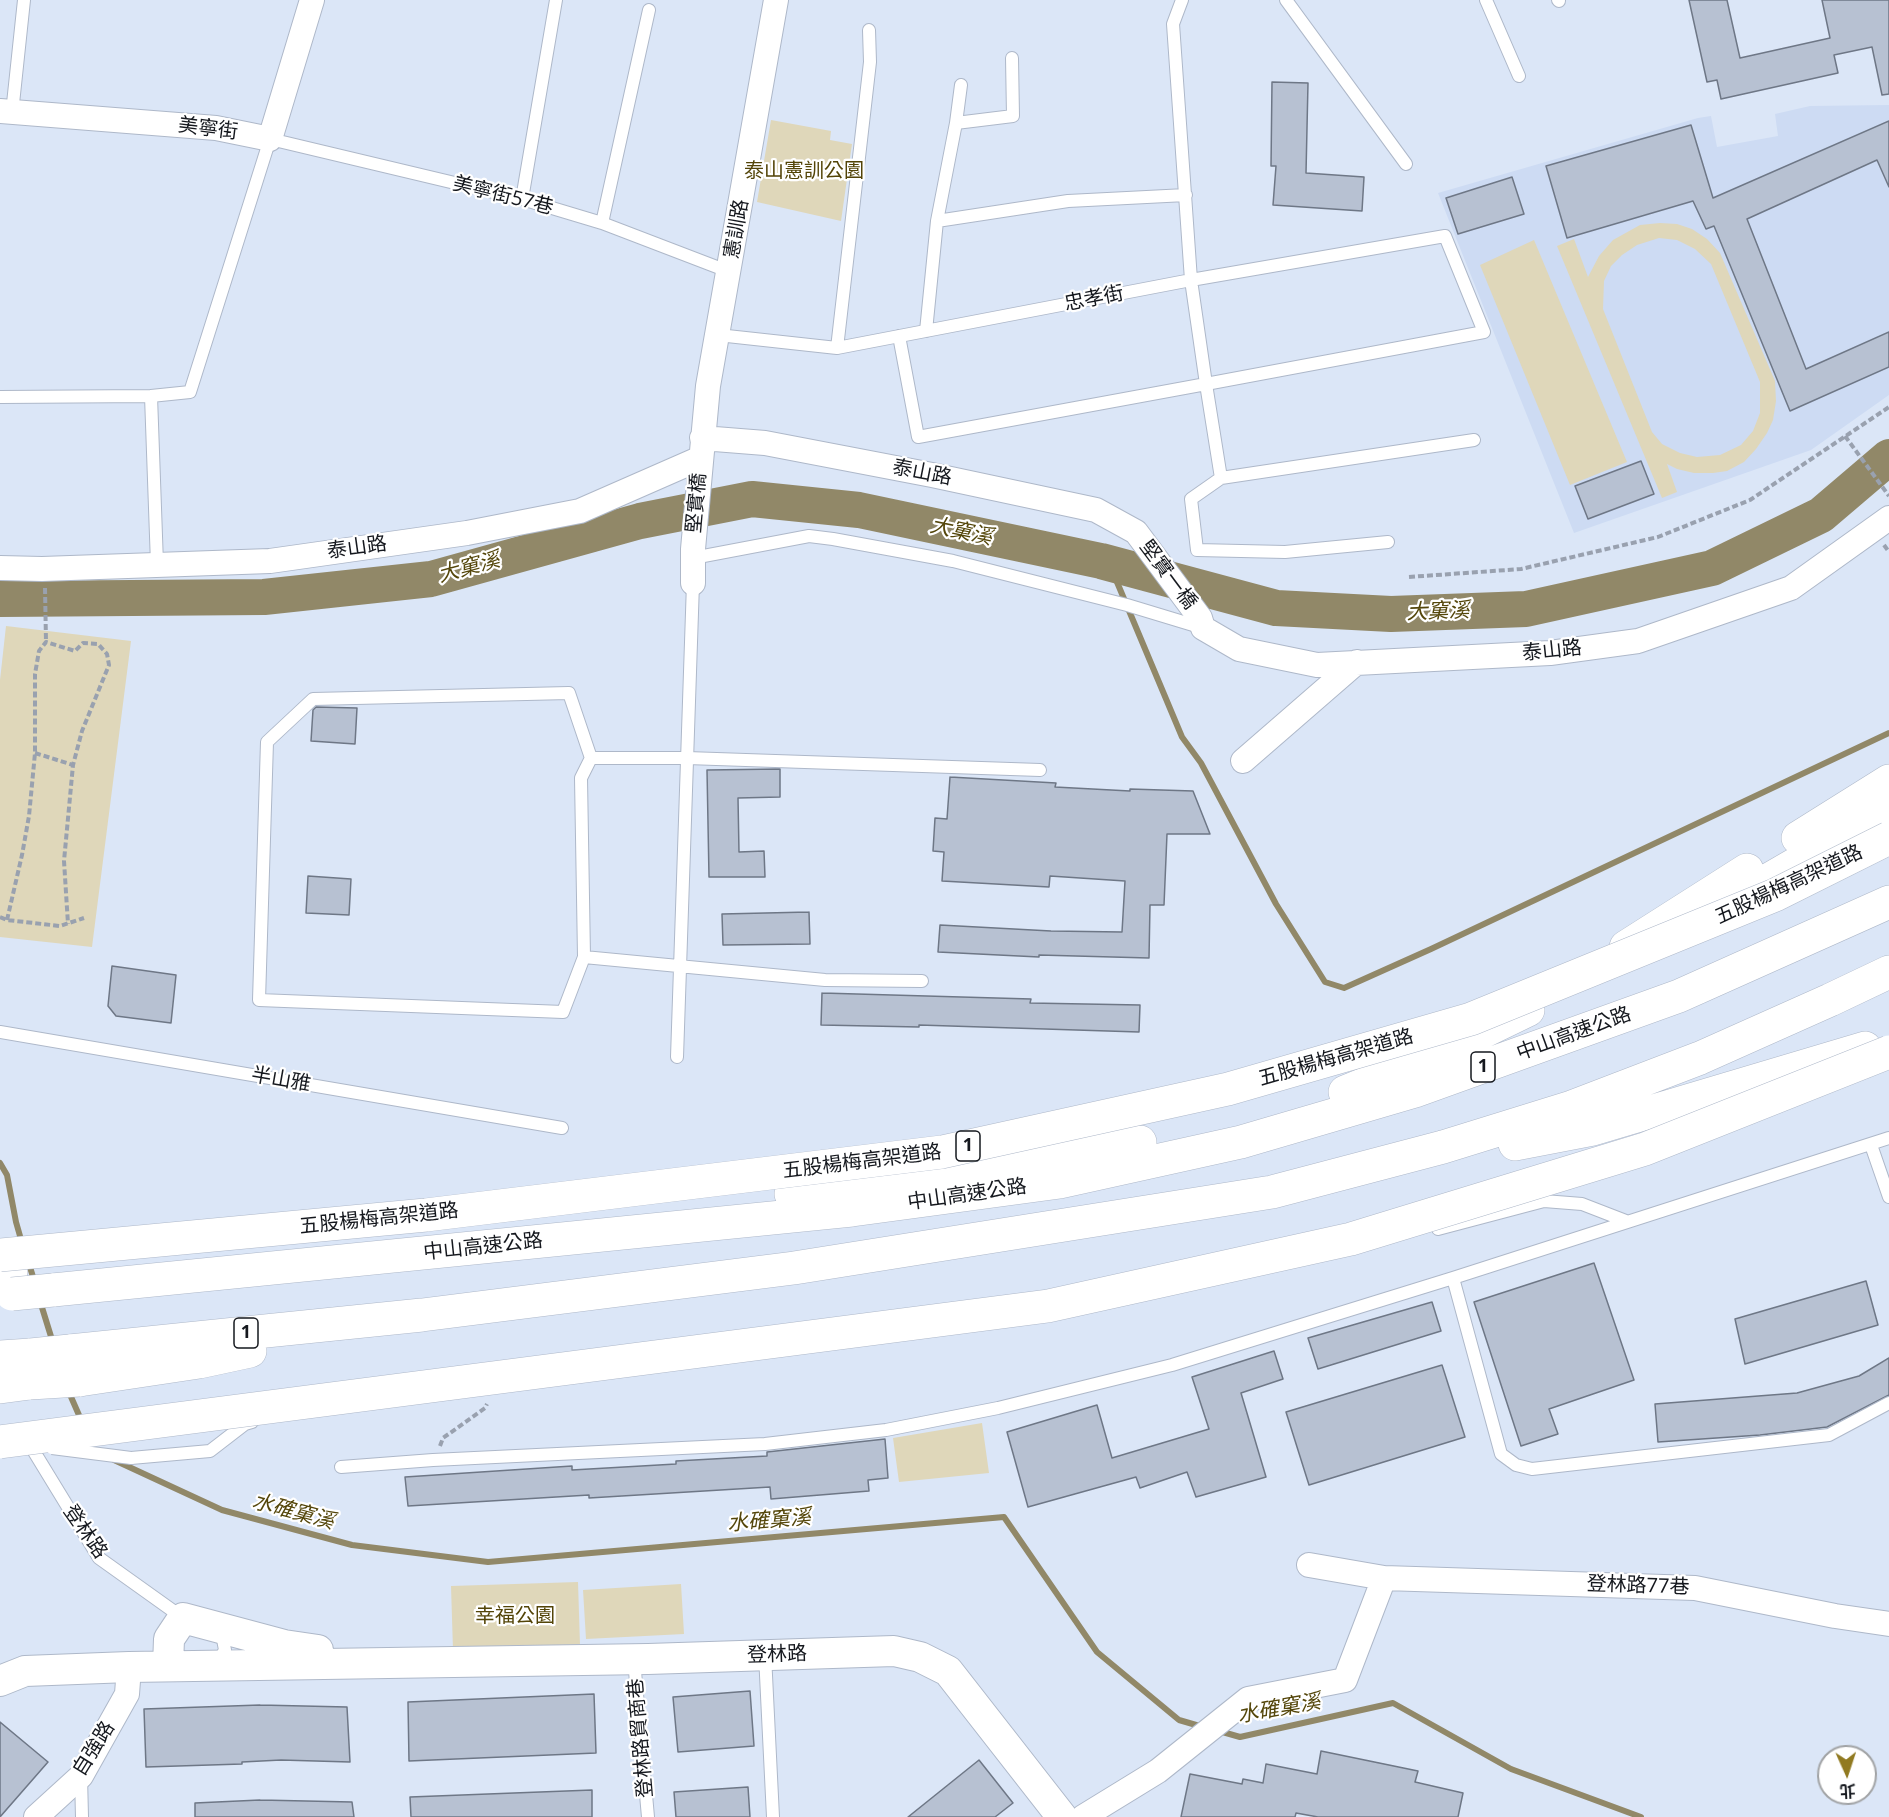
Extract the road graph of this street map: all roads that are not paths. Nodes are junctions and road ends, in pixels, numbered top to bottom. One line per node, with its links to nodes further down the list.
1 (24, 0): 13 (lane)
2 (312, 0): 15 (street)
3 (556, 0): 18 (lane)
4 (776, 0): 21 (street, 憲訓路)
5 (1182, 0): 17 (lane)
6 (1286, 0): 16 (lane)
7 (1486, 0): 11 (lane)
8 (649, 10): 20 (lane)
9 (869, 30): 26 (lane)
10 (1012, 58): 14 (lane)
11 (1519, 76)
12 (961, 85): 14 (lane)
13 (6, 112): 15 (street, 美寧街)
14 (956, 123): 19 (lane)
15 (270, 139): 18 (lane, 美寧街57巷); 28 (lane)
16 (1406, 164)
17 (1185, 195): 19 (lane); 22 (lane)
18 (522, 199): 20 (lane, 美寧街57巷)
19 (937, 221): 23 (lane)
20 (602, 223): 21 (lane, 美寧街57巷)
21 (730, 272): 24 (street, 憲訓路)
22 (1191, 280): 23 (lane, 忠孝街); 27 (lane); 27 (lane, 忠孝街)
23 (926, 331): 25 (lane, 忠孝街)
24 (718, 335): 26 (lane, 忠孝街); 31 (street, 憲訓路)
25 (899, 336): 26 (lane, 忠孝街); 27 (lane)
26 (837, 348)
27 (1206, 384): 32 (lane)
28 (151, 396): 29 (lane); 37 (lane)
29 (0, 397)
30 (1474, 440): 32 (lane)
31 (701, 448): 34 (street, 泰山路); 36 (street, 堅實橋); 37 (street, 泰山路)
32 (1221, 478): 35 (lane)
33 (1889, 518): 41 (street, 泰山路)
34 (1136, 532): 40 (street, 堅實一橋)
35 (1388, 542)
36 (693, 553): 39 (street); 40 (lane)
37 (156, 564): 38 (street, 泰山路)
38 (0, 568)
39 (693, 583): 43 (lane)
40 (1201, 623): 41 (street, 泰山路)
41 (1357, 662): 44 (street)
42 (591, 758): 43 (lane); 50 (lane); 50 (lane)
43 (687, 758): 45 (lane); 51 (lane)
44 (1242, 761)
45 (1040, 770)
46 (1889, 780): 54 (highway)
47 (1889, 810): 54 (highway)
48 (1889, 838): 70 (highway, 五股楊梅高架道路 / 1, bridge)
49 (1889, 902): 63 (highway, 中山高速公路 / 1)
50 (584, 957): 51 (lane)
51 (680, 966): 53 (lane); 58 (lane)
52 (1889, 972): 64 (highway, 1)
53 (922, 981)
54 (1513, 1018): 59 (highway)
55 (0, 1032): 60 (lane, 半山雅)
56 (1889, 1041): 64 (highway)
57 (1889, 1052): 76 (highway, bridge)
58 (677, 1057)
59 (1268, 1117): 63 (highway); 72 (highway)
60 (562, 1128)
61 (1889, 1138): 62 (lane)
62 (1871, 1145): 65 (lane); 66 (lane)
63 (1060, 1182): 72 (highway, 中山高速公路 / 1)
64 (1272, 1192): 74 (highway, 1, bridge)
65 (1889, 1197)
66 (1626, 1221): 67 (lane); 71 (lane)
67 (1422, 1233)
68 (1366, 1248): 69 (lane)
69 (1344, 1253)
70 (4, 1278): 72 (highway, 中山高速公路 / 1, bridge)
71 (1453, 1278): 75 (lane); 78 (lane)
72 (52, 1279)
73 (1185, 1289): 76 (lane, bridge)
74 (15, 1371)
75 (1889, 1403)
76 (15, 1444): 77 (street); 81 (lane, 登林路)
77 (0, 1450)
78 (341, 1467)
79 (1309, 1565): 80 (street, 登林路77巷)
80 (1384, 1578): 82 (street, 登林路77巷); 97 (street)
81 (183, 1617): 83 (street, 登林路); 87 (street)
82 (1889, 1624)
83 (221, 1629): 86 (street, 登林路); 88 (lane)
84 (765, 1655): 85 (street, 登林路); 95 (lane); 96 (street, 登林路)
85 (634, 1659): 86 (street, 登林路); 94 (lane, 登林路貿商巷)
86 (417, 1663): 88 (street, 登林路)
87 (168, 1666): 88 (street, 登林路); 89 (street)
88 (215, 1666)
89 (129, 1667): 90 (street); 91 (street, 自強路)
90 (0, 1681)
91 (81, 1776): 92 (street, 自強路); 93 (lane)
92 (36, 1817)
93 (82, 1817)
94 (648, 1817)
95 (773, 1817)
96 (1062, 1817)
97 (1083, 1817)

